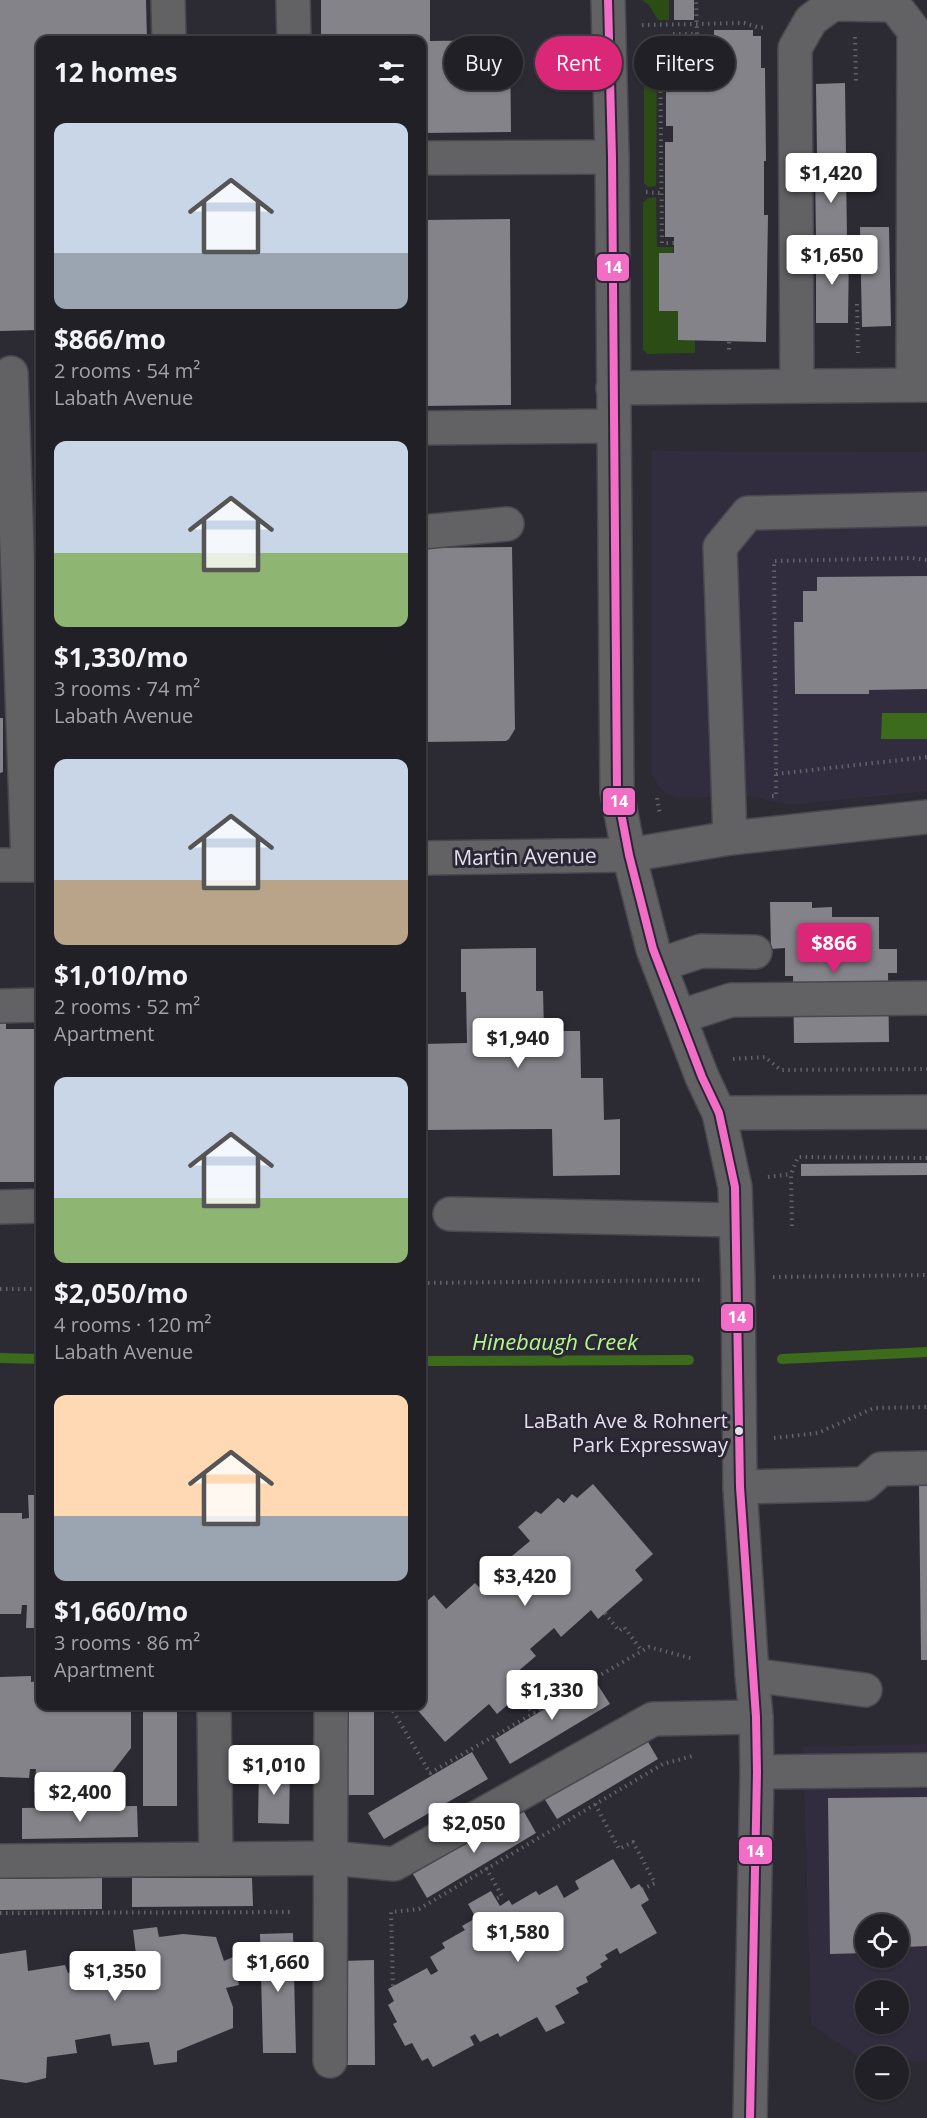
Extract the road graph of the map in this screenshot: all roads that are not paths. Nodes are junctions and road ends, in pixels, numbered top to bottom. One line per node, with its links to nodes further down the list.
1 (168, 0): 4 (street)
2 (292, 0): 5 (street)
3 (608, 0): 6 (street)
4 (169, 36)
5 (294, 36)
6 (612, 157): 7 (street); 11 (street)
7 (426, 158)
8 (11, 373): 17 (street)
9 (920, 385): 10 (street); 10 (street)
10 (797, 386): 11 (street)
11 (613, 388): 12 (street)
12 (613, 426): 13 (street); 20 (street)
13 (426, 428)
14 (927, 509): 19 (street)
15 (507, 524): 16 (street)
16 (426, 531)
17 (33, 754): 22 (street)
18 (927, 817): 19 (street, Martin Avenue)
19 (730, 838): 20 (street, Martin Avenue)
20 (629, 855): 21 (street, Martin Avenue); 24 (street)
21 (426, 858)
22 (23, 865)
23 (755, 952): 24 (street)
24 (659, 964): 28 (street)
25 (927, 998): 28 (street)
26 (36, 1005): 27 (street)
27 (0, 1006)
28 (679, 1017): 30 (street)
29 (927, 1112): 30 (street)
30 (718, 1113): 34 (street)
31 (36, 1206): 32 (street)
32 (0, 1207)
33 (450, 1214): 34 (street)
34 (736, 1220): 36 (street)
35 (927, 1468): 36 (street)
36 (740, 1487): 37 (street)
37 (752, 1675): 38 (street); 41 (street)
38 (865, 1690)
39 (214, 1710): 45 (street)
40 (331, 1710): 44 (street)
41 (756, 1717): 43 (street); 44 (street)
42 (927, 1770): 43 (street)
43 (757, 1772): 48 (street)
44 (332, 1858): 45 (street); 47 (street)
45 (216, 1859): 46 (street)
46 (0, 1861)
47 (330, 2061)
48 (750, 2118)

